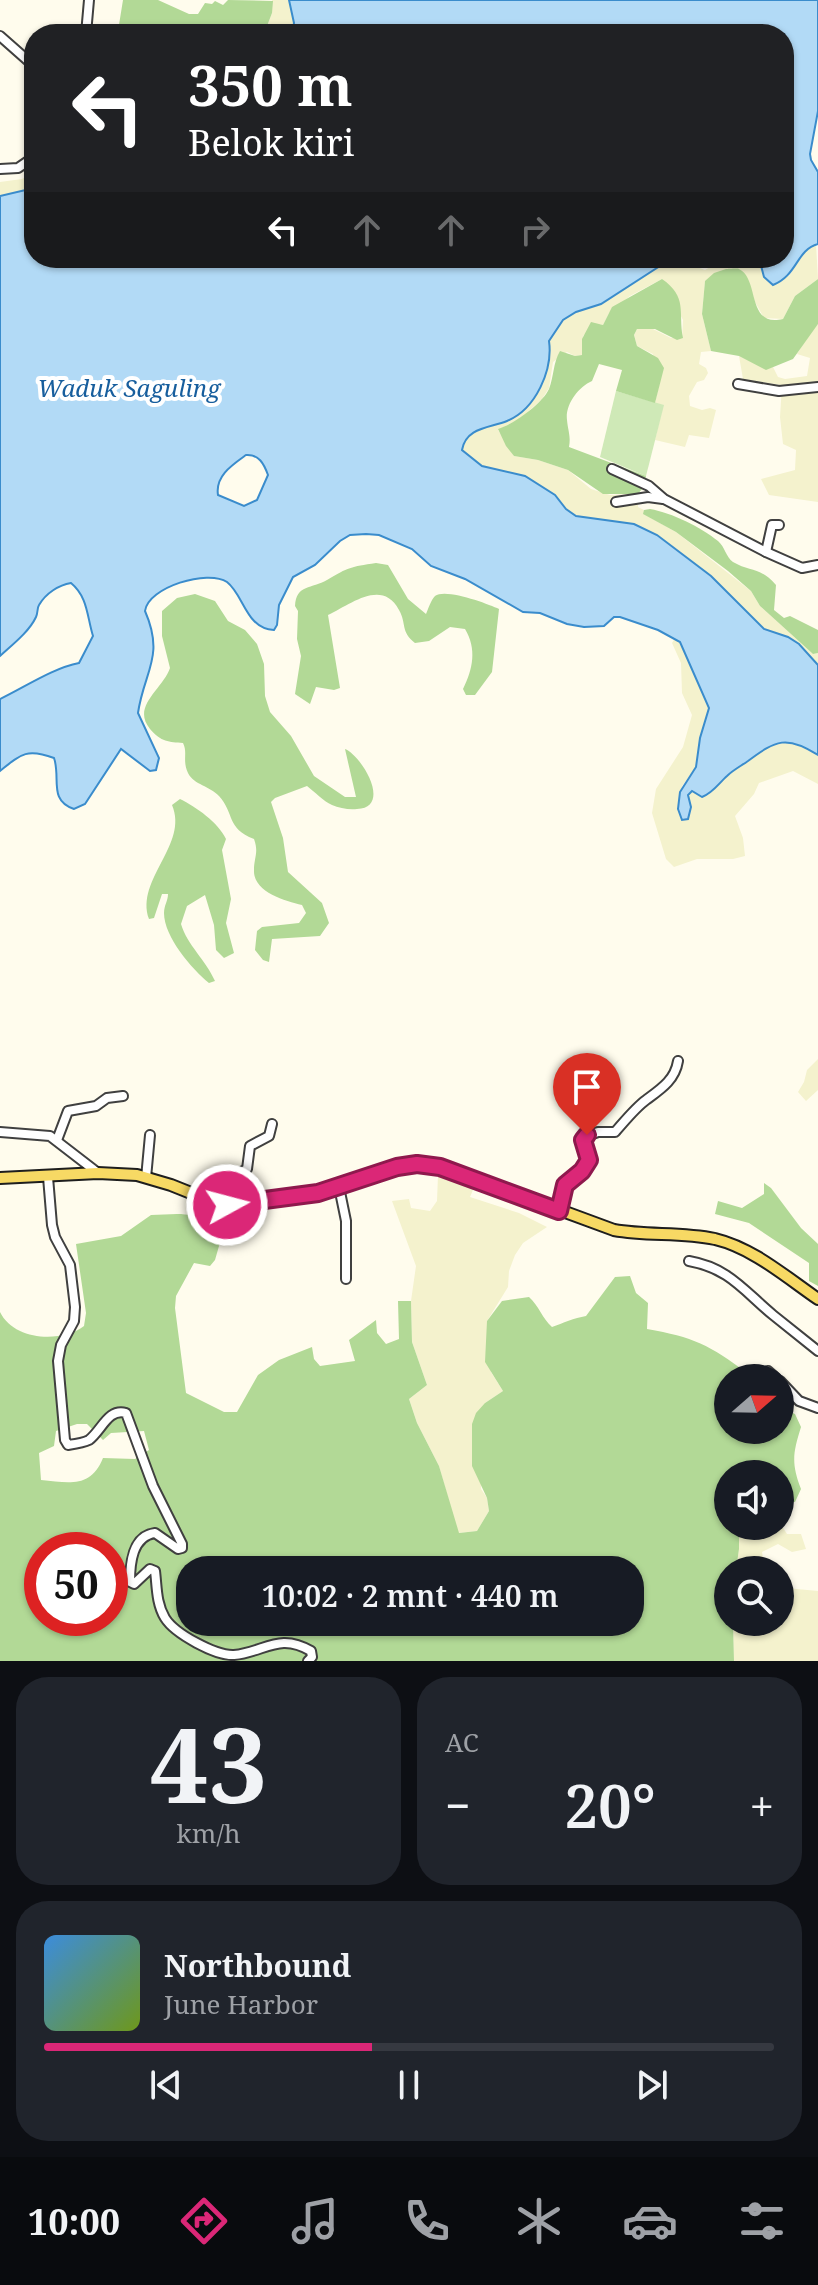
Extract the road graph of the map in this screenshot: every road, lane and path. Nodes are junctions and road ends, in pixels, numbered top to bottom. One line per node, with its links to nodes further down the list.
1 (89, 0): 2 (street)
2 (87, 24)
3 (0, 36): 4 (street)
4 (24, 57)
5 (24, 164): 6 (street)
6 (0, 169)
7 (738, 384): 8 (street)
8 (818, 387)
9 (612, 469): 10 (street)
10 (664, 499): 11 (street); 13 (street)
11 (616, 502)
12 (779, 525): 13 (street)
13 (766, 552): 14 (street)
14 (818, 565)
15 (678, 1061): 27 (street)
16 (123, 1096): 20 (street)
17 (272, 1124): 26 (street)
18 (0, 1132): 20 (street)
19 (150, 1135): 24 (street)
20 (57, 1140): 21 (street)
21 (98, 1173): 22 (main road); 24 (main road)
22 (48, 1177): 23 (main road); 34 (street)
23 (0, 1178)
24 (146, 1178): 26 (main road)
25 (339, 1187): 26 (main road); 27 (main road); 29 (street)
26 (219, 1203)
27 (559, 1211): 30 (main road)
28 (689, 1261): 31 (street)
29 (346, 1279)
30 (818, 1299)
31 (818, 1351)
32 (794, 1396): 33 (street)
33 (818, 1408)
34 (308, 1661)

